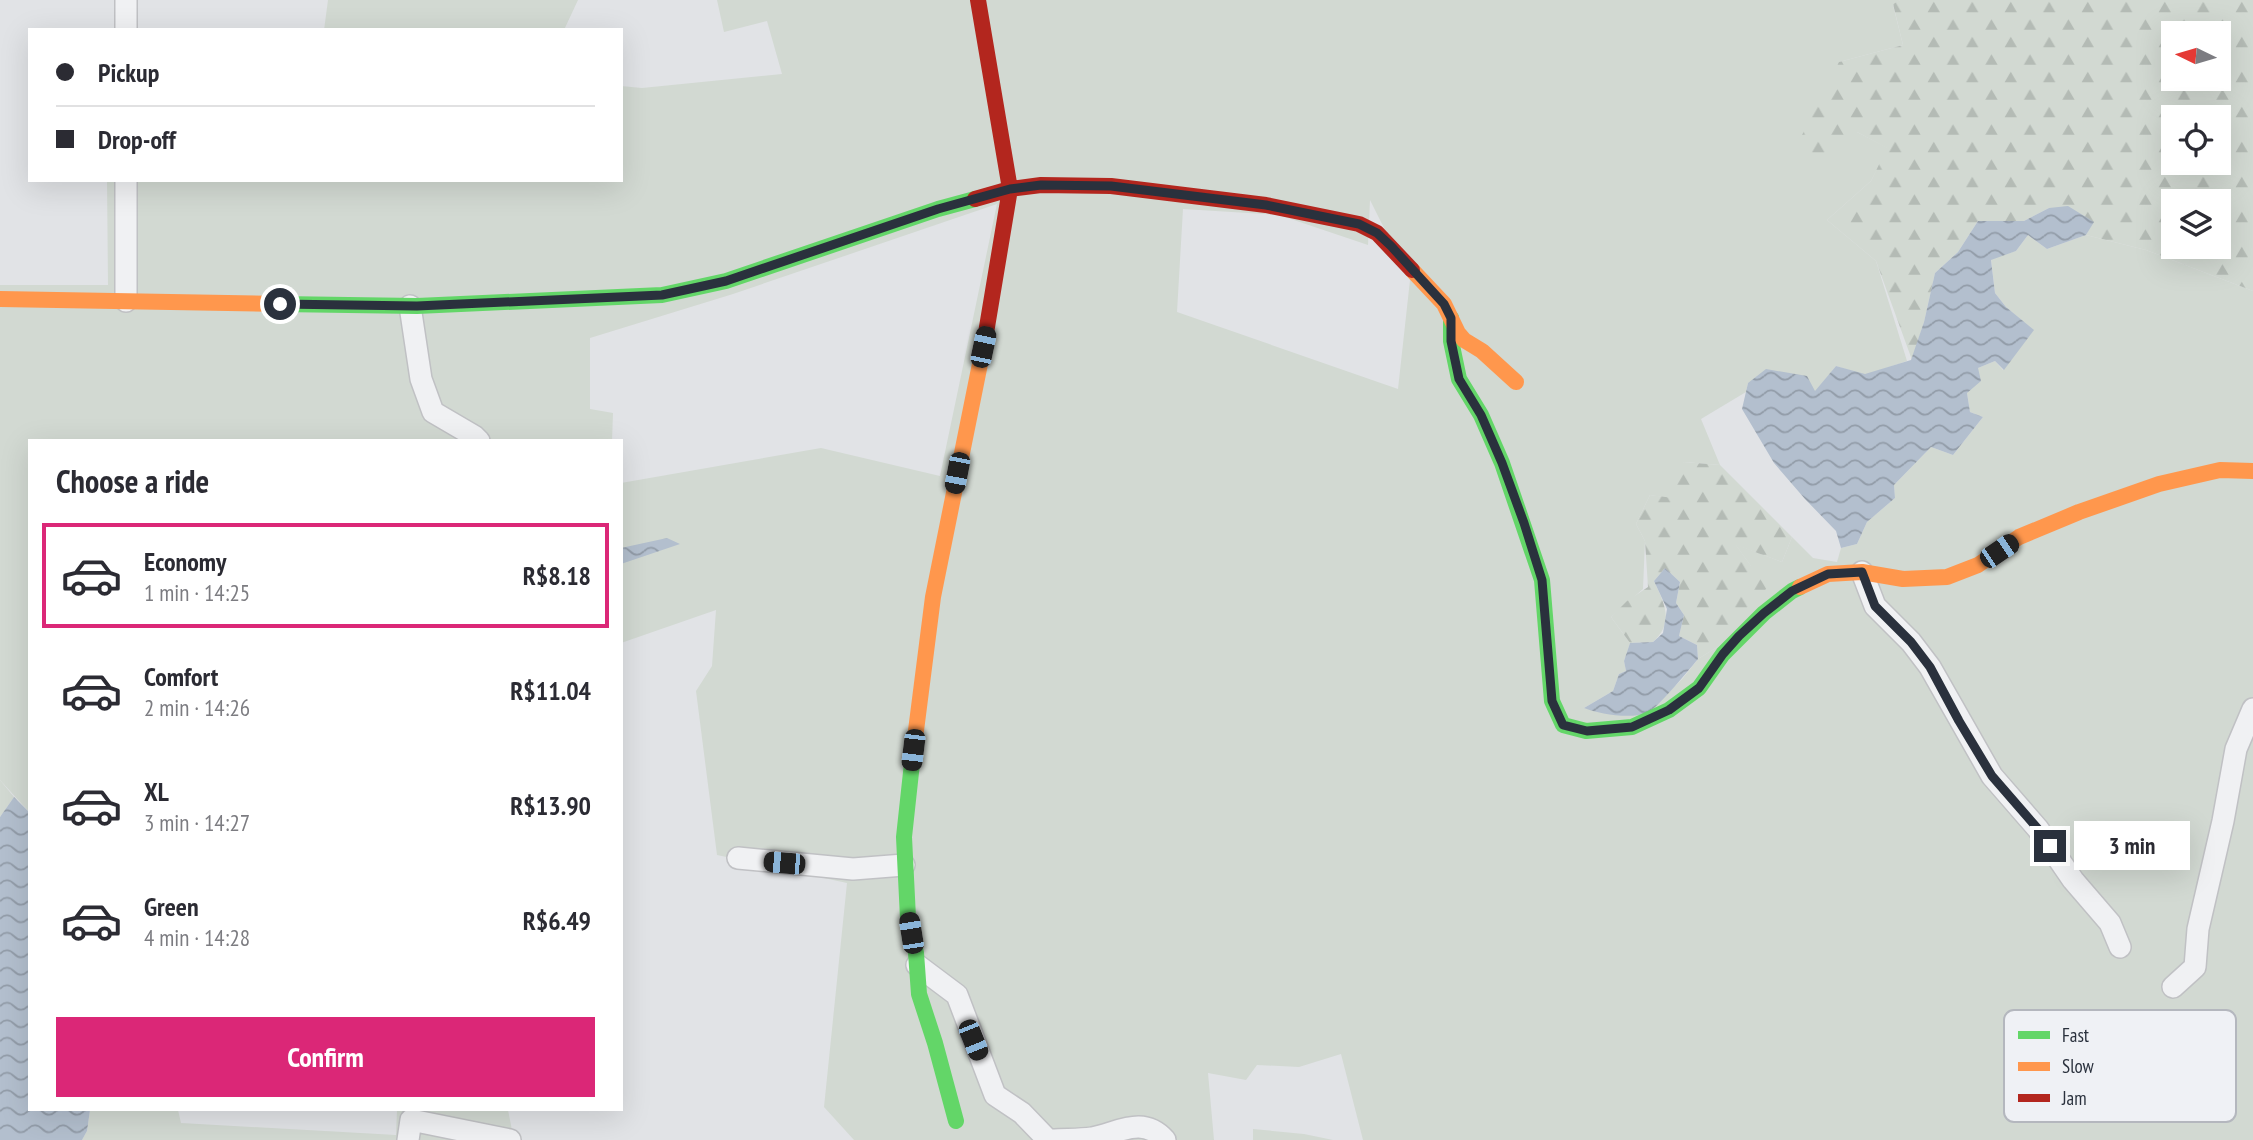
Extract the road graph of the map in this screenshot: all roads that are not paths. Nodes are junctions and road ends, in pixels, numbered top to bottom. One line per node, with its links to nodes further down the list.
1 (126, 0): 3 (street)
2 (978, 0): 5 (street)
3 (126, 28)
4 (126, 182): 7 (street)
5 (1010, 189): 8 (street); 9 (street); 16 (street)
6 (0, 299): 7 (street)
7 (126, 301): 8 (street)
8 (410, 306): 11 (street)
9 (1451, 318): 10 (street); 13 (street)
10 (1516, 382)
11 (477, 439)
12 (2253, 471): 13 (street)
13 (1862, 572): 17 (street)
14 (2253, 709): 19 (street)
15 (738, 858): 16 (street)
16 (904, 865): 18 (street)
17 (2120, 947)
18 (917, 965): 20 (street); 23 (street)
19 (2173, 987)
20 (956, 1121)
21 (410, 1123): 22 (street)
22 (510, 1140)
23 (1050, 1140): 24 (street)
24 (1165, 1140)

